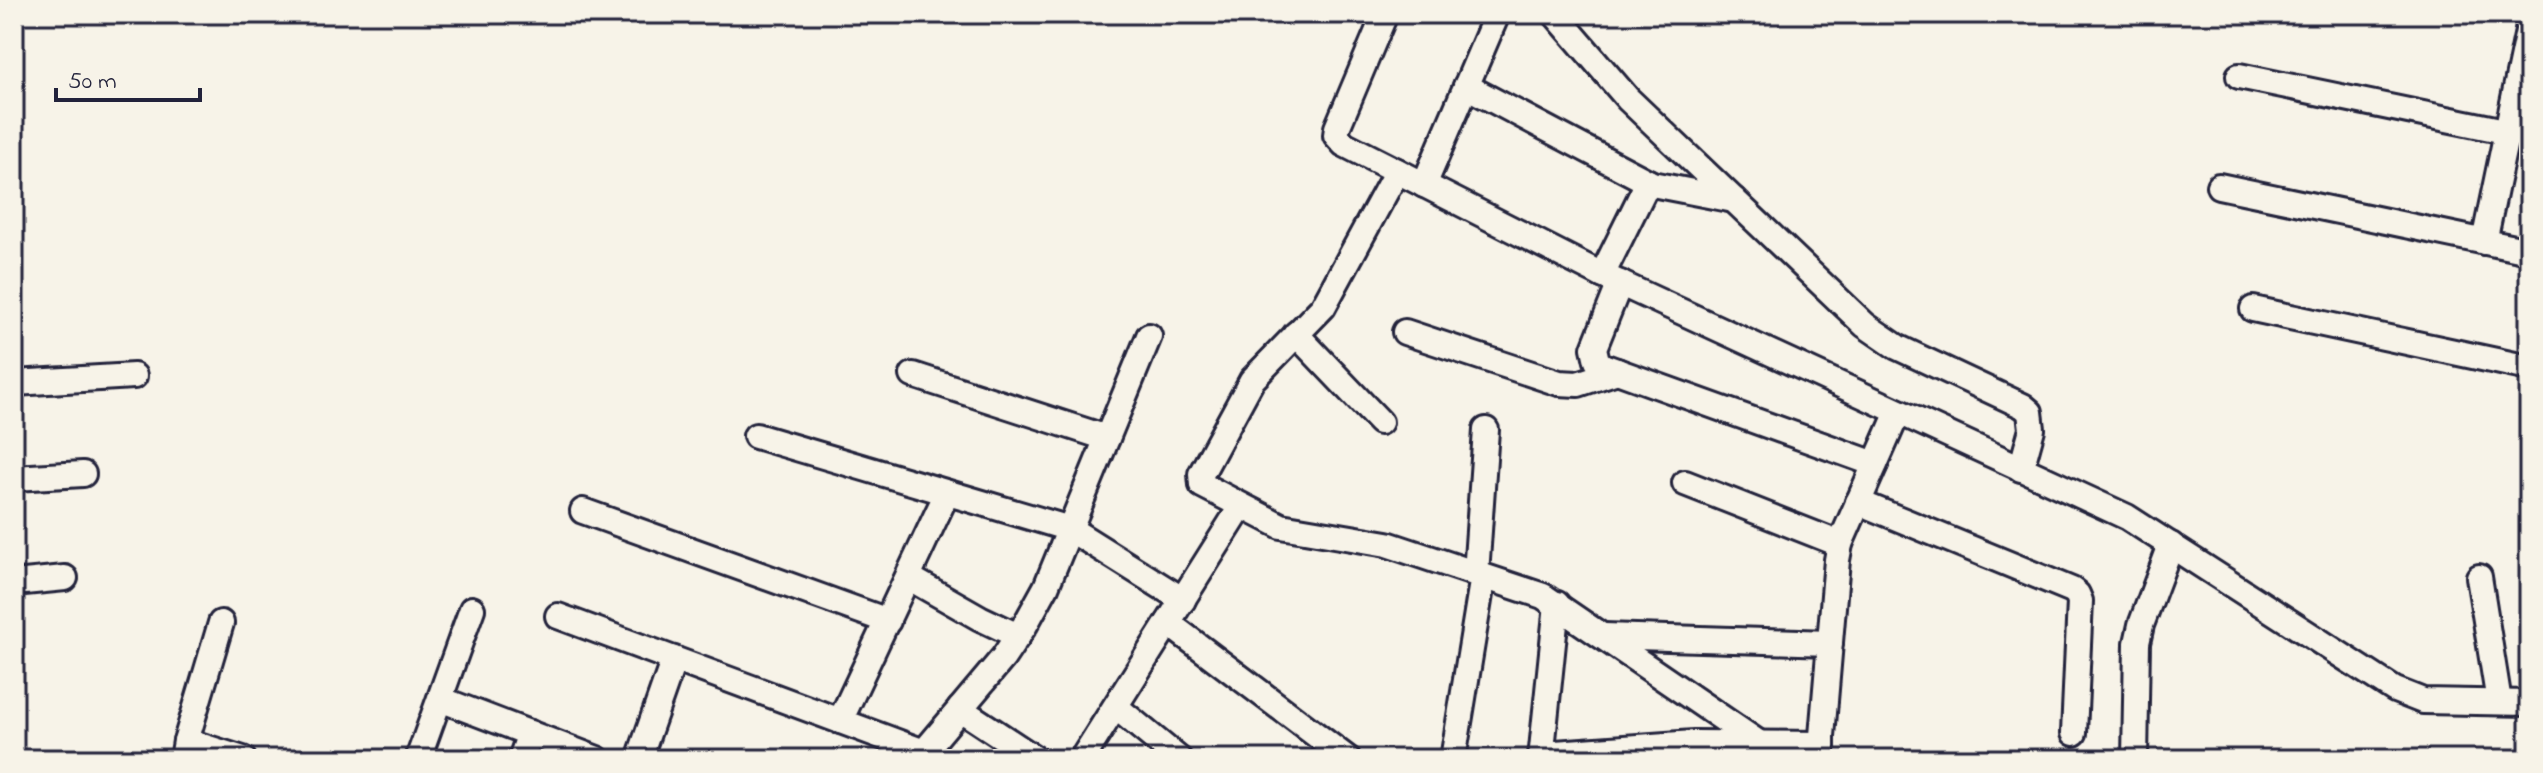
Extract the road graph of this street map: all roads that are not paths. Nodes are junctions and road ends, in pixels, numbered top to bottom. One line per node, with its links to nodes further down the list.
1 (1385, 14): 8 (street)
2 (1497, 14): 6 (street)
3 (1555, 14): 12 (street)
4 (2529, 26): 7 (street)
5 (2239, 76): 7 (street)
6 (1466, 86): 9 (street); 10 (street)
7 (2518, 133): 13 (street)
8 (1397, 171): 10 (street); 18 (street)
9 (1648, 182): 12 (street); 15 (street)
10 (1424, 185): 15 (street)
11 (2219, 186): 13 (street)
12 (1734, 200): 31 (street)
13 (2484, 242): 14 (street)
14 (2529, 251)
15 (1611, 279): 21 (street); 25 (street)
16 (2253, 309): 20 (street)
17 (1405, 332): 21 (street)
18 (1296, 334): 26 (street); 37 (street)
19 (1149, 336): 29 (street)
20 (2529, 368)
21 (1617, 371): 30 (street)
22 (913, 375): 29 (street)
23 (134, 376): 24 (street)
24 (14, 383)
25 (1898, 412): 30 (street); 31 (street)
26 (1380, 422)
27 (1486, 430): 42 (street)
28 (756, 436): 35 (street)
29 (1107, 438): 39 (street)
30 (1875, 464): 36 (street)
31 (2021, 469): 41 (street)
32 (83, 474): 33 (street)
33 (14, 478)
34 (1685, 483): 40 (street)
35 (947, 493): 39 (street); 43 (street)
36 (1858, 502): 40 (street); 65 (street)
37 (1241, 507): 42 (street); 47 (street)
38 (583, 511): 51 (street)
39 (1070, 529): 47 (street); 54 (street)
40 (1840, 544): 56 (street)
41 (2171, 545): 59 (street); 82 (street)
42 (1480, 575): 48 (street); 81 (street)
43 (908, 577): 51 (street); 54 (street)
44 (2479, 577): 59 (street)
45 (65, 578): 46 (street)
46 (14, 583)
47 (1183, 600): 53 (street)
48 (1557, 604): 55 (street); 71 (street)
49 (472, 609): 58 (street)
50 (558, 616): 57 (street)
51 (888, 621): 63 (street)
52 (221, 623): 67 (street)
53 (1168, 623): 61 (street); 80 (street)
54 (1018, 636): 62 (street)
55 (1603, 636): 56 (street); 66 (street)
56 (1830, 643): 69 (street)
57 (674, 659): 63 (street); 76 (street)
58 (440, 699): 64 (street); 73 (street)
59 (2499, 702): 60 (street)
60 (2529, 703)
61 (1116, 707): 78 (street); 79 (street)
62 (960, 709): 70 (street); 77 (street)
63 (840, 721): 70 (street)
64 (530, 733): 74 (street); 75 (street)
65 (2074, 733)
66 (1760, 744): 68 (street); 69 (street)
67 (180, 752): 72 (street)
68 (1666, 752): 71 (street)
69 (1822, 752)
70 (921, 755)
71 (1541, 756)
72 (243, 759)
73 (418, 759)
74 (521, 759)
75 (597, 759)
76 (639, 759)
77 (1036, 759)
78 (1082, 759)
79 (1179, 759)
80 (1348, 759)
81 (1453, 759)
82 (2135, 759)

